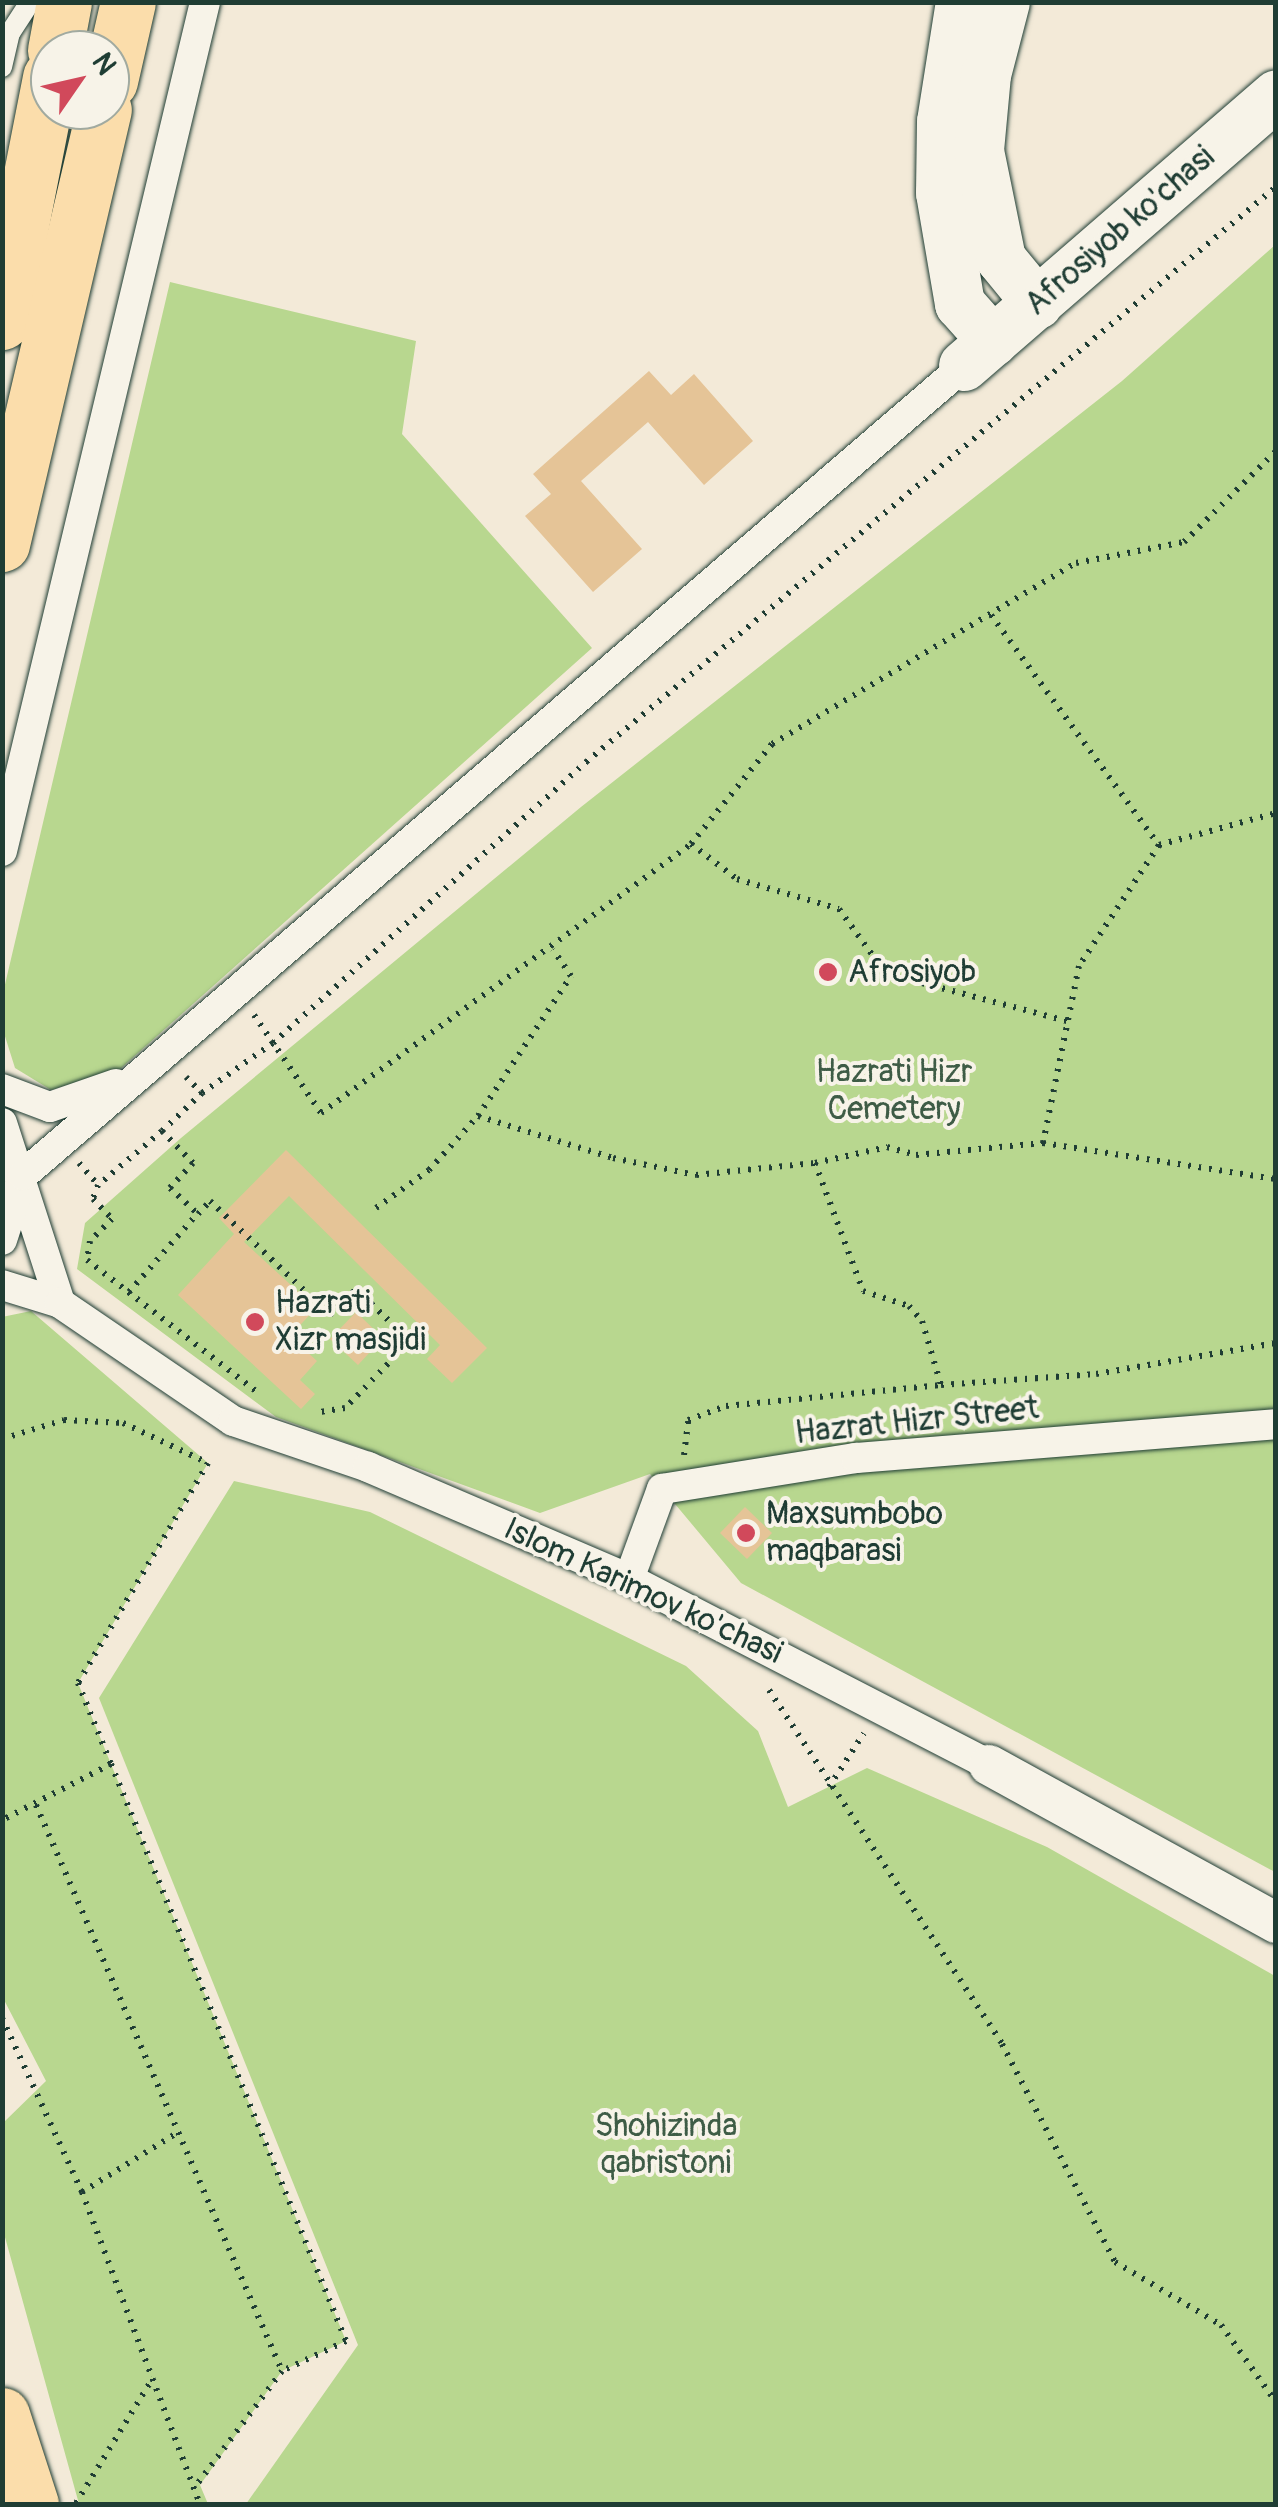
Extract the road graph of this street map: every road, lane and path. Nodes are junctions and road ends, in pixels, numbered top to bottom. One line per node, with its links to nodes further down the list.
1 (30, 2): 9 (lane)
2 (64, 2): 7 (main road)
3 (128, 2): 8 (main road)
4 (205, 2): 23 (street)
5 (961, 2): 16 (street)
6 (1005, 2): 14 (street)
7 (59, 30)
8 (122, 30)
9 (2, 67)
10 (1276, 96): 14 (street, Afrosiyob ko'chasi)
11 (40, 130): 15 (main road)
12 (99, 130): 18 (main road)
13 (1276, 187): 27 (path)
14 (1038, 304): 16 (street, Afrosiyob ko'chasi)
15 (2, 322)
16 (979, 353): 25 (street)
17 (1276, 451): 19 (path)
18 (2, 544)
19 (991, 616): 21 (path); 22 (path)
20 (1276, 813): 22 (path)
21 (691, 844): 24 (path); 26 (path)
22 (1159, 844): 26 (path)
23 (2, 851)
24 (554, 949): 27 (path); 31 (path)
25 (239, 991): 27 (path); 28 (street)
26 (1067, 1020): 34 (path)
27 (273, 1043): 30 (path)
28 (158, 1061): 29 (street); 30 (path); 36 (street)
29 (2, 1089)
30 (202, 1093): 33 (path)
31 (478, 1116): 35 (path); 38 (path)
32 (2, 1123): 36 (street)
33 (162, 1131): 39 (path); 42 (path)
34 (1043, 1142): 35 (path); 37 (path)
35 (815, 1163): 45 (path)
36 (23, 1175): 40 (street); 43 (street)
37 (1276, 1179)
38 (376, 1208)
39 (198, 1214): 42 (path); 47 (path)
40 (2, 1240)
41 (2, 1285): 43 (street, Islom Karimov ko'chasi)
42 (129, 1292): 46 (path)
43 (60, 1302): 51 (street, Islom Karimov ko'chasi)
44 (1276, 1342): 45 (path)
45 (941, 1385): 50 (path)
46 (269, 1401)
47 (314, 1414)
48 (1276, 1424): 50 (street, Hazrat Hizr Street)
49 (2, 1439): 54 (path)
50 (690, 1485): 51 (street, Hazrat Hizr Street)
51 (629, 1579): 52 (street, Islom Karimov ko'chasi)
52 (732, 1630): 53 (street, Islom Karimov ko'chasi); 56 (path)
53 (880, 1707): 55 (street, Islom Karimov ko'chasi); 56 (path)
54 (111, 1764): 57 (path); 63 (path)
55 (989, 1765): 59 (street, Islom Karimov ko'chasi)
56 (830, 1787): 65 (path)
57 (36, 1804): 58 (path); 61 (path)
58 (2, 1820)
59 (1276, 1923)
60 (2, 2018): 62 (path)
61 (180, 2131): 62 (path); 63 (path)
62 (82, 2192): 64 (path)
63 (282, 2371): 67 (path)
64 (154, 2377): 67 (path); 69 (path)
65 (1276, 2402)
66 (2, 2415): 68 (main road)
67 (194, 2488): 70 (path)
68 (31, 2504)
69 (76, 2504)
70 (200, 2504)

